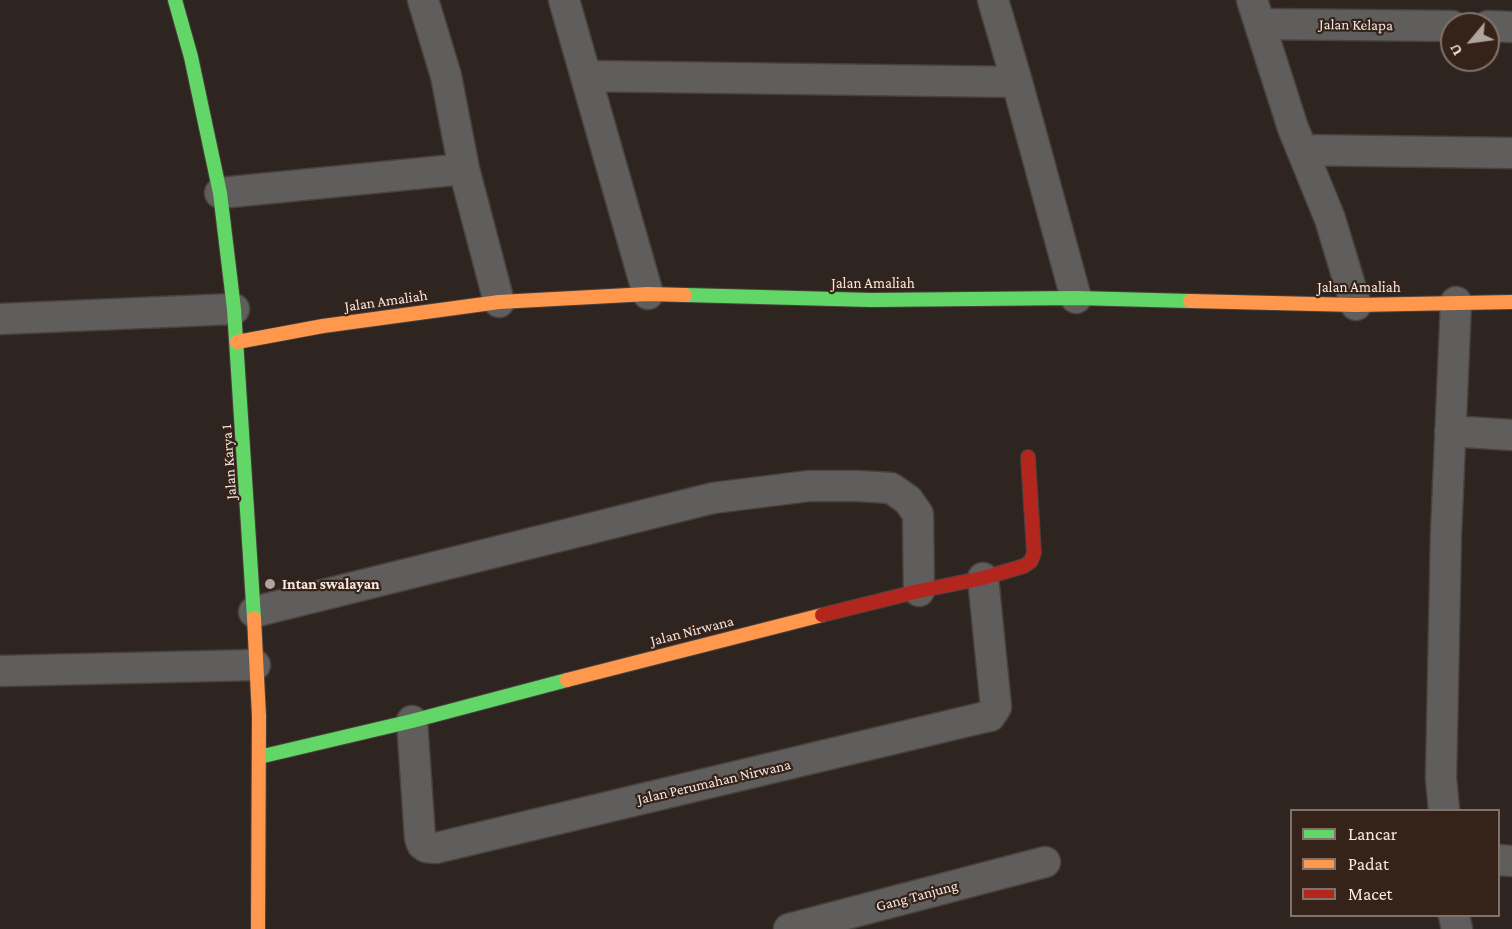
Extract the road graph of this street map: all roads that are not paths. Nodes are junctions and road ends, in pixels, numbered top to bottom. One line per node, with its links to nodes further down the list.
1 (175, 0): 12 (street, Jalan Karya 1)
2 (423, 0): 11 (street)
3 (564, 0): 7 (street)
4 (993, 0): 8 (street)
5 (1256, 12): 6 (street, Jalan Kelapa); 9 (street)
6 (1440, 25)
7 (586, 76): 8 (street); 13 (street)
8 (1017, 82): 14 (street)
9 (1302, 150): 10 (street); 18 (street)
10 (1512, 153)
11 (464, 169): 12 (street); 15 (street)
12 (219, 192): 19 (street, Jalan Karya 1)
13 (648, 294): 14 (street, Jalan Amaliah); 15 (street, Jalan Amaliah)
14 (1076, 298): 18 (street, Jalan Amaliah)
15 (499, 302): 21 (street, Jalan Amaliah)
16 (1456, 302): 17 (street, Jalan Amaliah); 18 (street, Jalan Amaliah); 22 (street)
17 (1512, 302)
18 (1356, 304)
19 (234, 309): 20 (street); 21 (street, Jalan Karya 1)
20 (0, 319)
21 (237, 342): 27 (street, Jalan Karya 1)
22 (1450, 431): 23 (street); 32 (street)
23 (1512, 435)
24 (1028, 457): 25 (street, Jalan Nirwana)
25 (983, 578): 26 (street, Jalan Nirwana); 30 (street, Jalan Perumahan Nirwana)
26 (919, 591): 27 (street); 30 (street, Jalan Nirwana)
27 (254, 612): 28 (street, Jalan Karya 1)
28 (255, 664): 29 (street); 31 (street, Jalan Karya 1)
29 (0, 671)
30 (412, 721): 31 (street, Jalan Nirwana)
31 (259, 757): 34 (street, Jalan Karya 1)
32 (1444, 809)
33 (1045, 862): 35 (street, Gang Tanjung)
34 (258, 929)
35 (789, 929)

